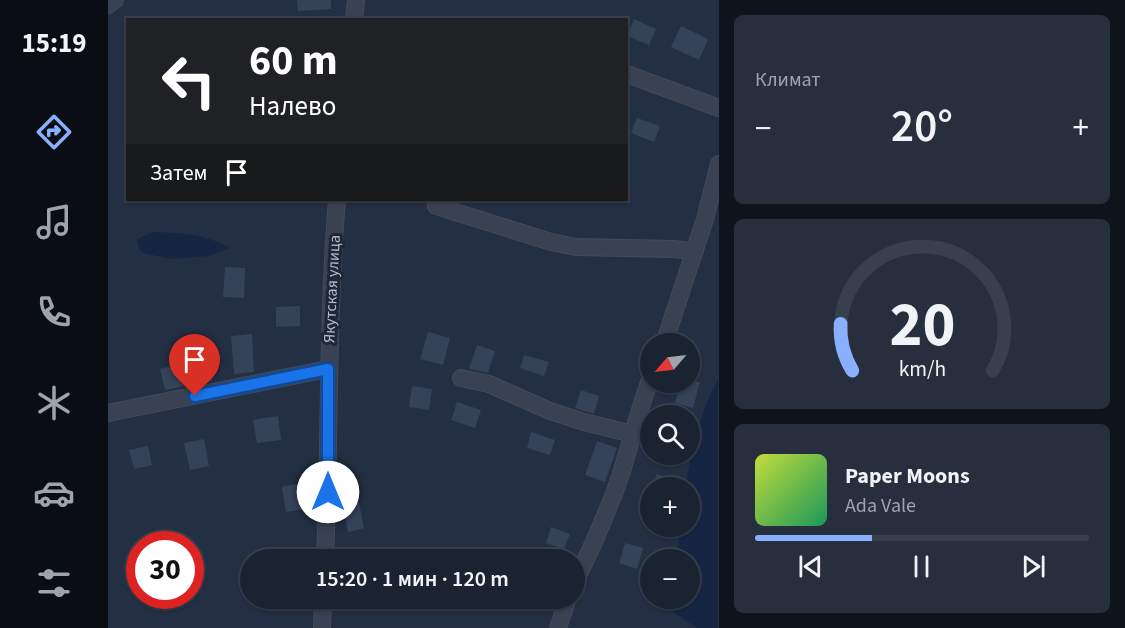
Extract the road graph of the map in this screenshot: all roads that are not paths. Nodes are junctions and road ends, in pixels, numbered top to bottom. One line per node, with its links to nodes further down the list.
1 (115, 0): 3 (street)
2 (356, 0): 4 (street)
3 (108, 5)
4 (354, 18)
5 (628, 74): 6 (street)
6 (718, 108)
7 (718, 164): 10 (street)
8 (338, 201): 12 (street, Якутская улица)
9 (436, 206): 10 (street)
10 (695, 251): 11 (street)
11 (668, 333)
12 (328, 369): 15 (street); 17 (street, Якутская улица)
13 (461, 378): 16 (street)
14 (644, 393): 16 (street)
15 (108, 413)
16 (633, 434): 18 (street)
17 (325, 549)
18 (585, 563)
19 (323, 609): 21 (street)
20 (564, 609): 22 (street)
21 (322, 628)
22 (558, 628)

